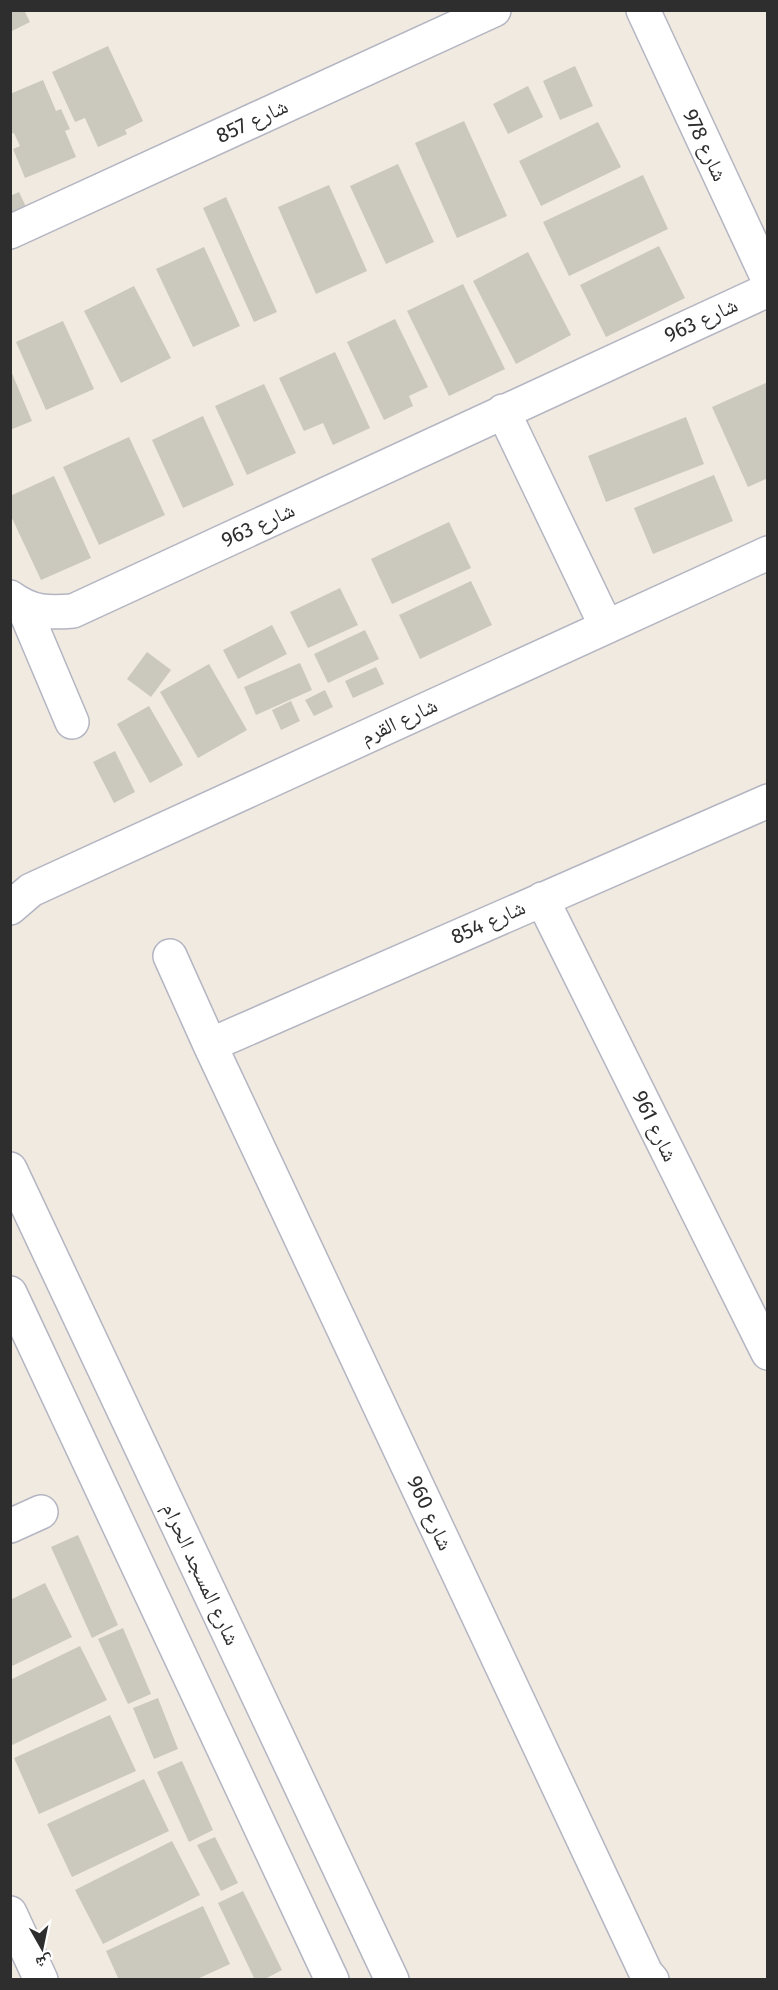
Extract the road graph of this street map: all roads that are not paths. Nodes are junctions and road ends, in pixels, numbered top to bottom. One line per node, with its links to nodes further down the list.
1 (494, 10): 3 (street, شارع 857)
2 (643, 10): 4 (street, شارع 978)
3 (10, 232)
4 (768, 279)
5 (768, 290): 6 (street, شارع 963)
6 (503, 411): 8 (street, شارع 963); 9 (street)
7 (768, 553): 9 (street, شارع القرم)
8 (17, 602): 10 (street)
9 (606, 626): 12 (street, شارع القرم)
10 (72, 722)
11 (768, 801): 13 (street, شارع 854)
12 (17, 897)
13 (542, 899): 15 (street, شارع 854); 18 (street, شارع 961)
14 (170, 956): 15 (street, شارع 960)
15 (210, 1045): 25 (street, شارع 960)
16 (10, 1169): 24 (street, شارع المسجد الحرام)
17 (10, 1293): 23 (street)
18 (768, 1353)
19 (40, 1512): 20 (street)
20 (10, 1526)
21 (15, 1933): 22 (street)
22 (41, 1980)
23 (332, 1980)
24 (392, 1980)
25 (652, 1980)

